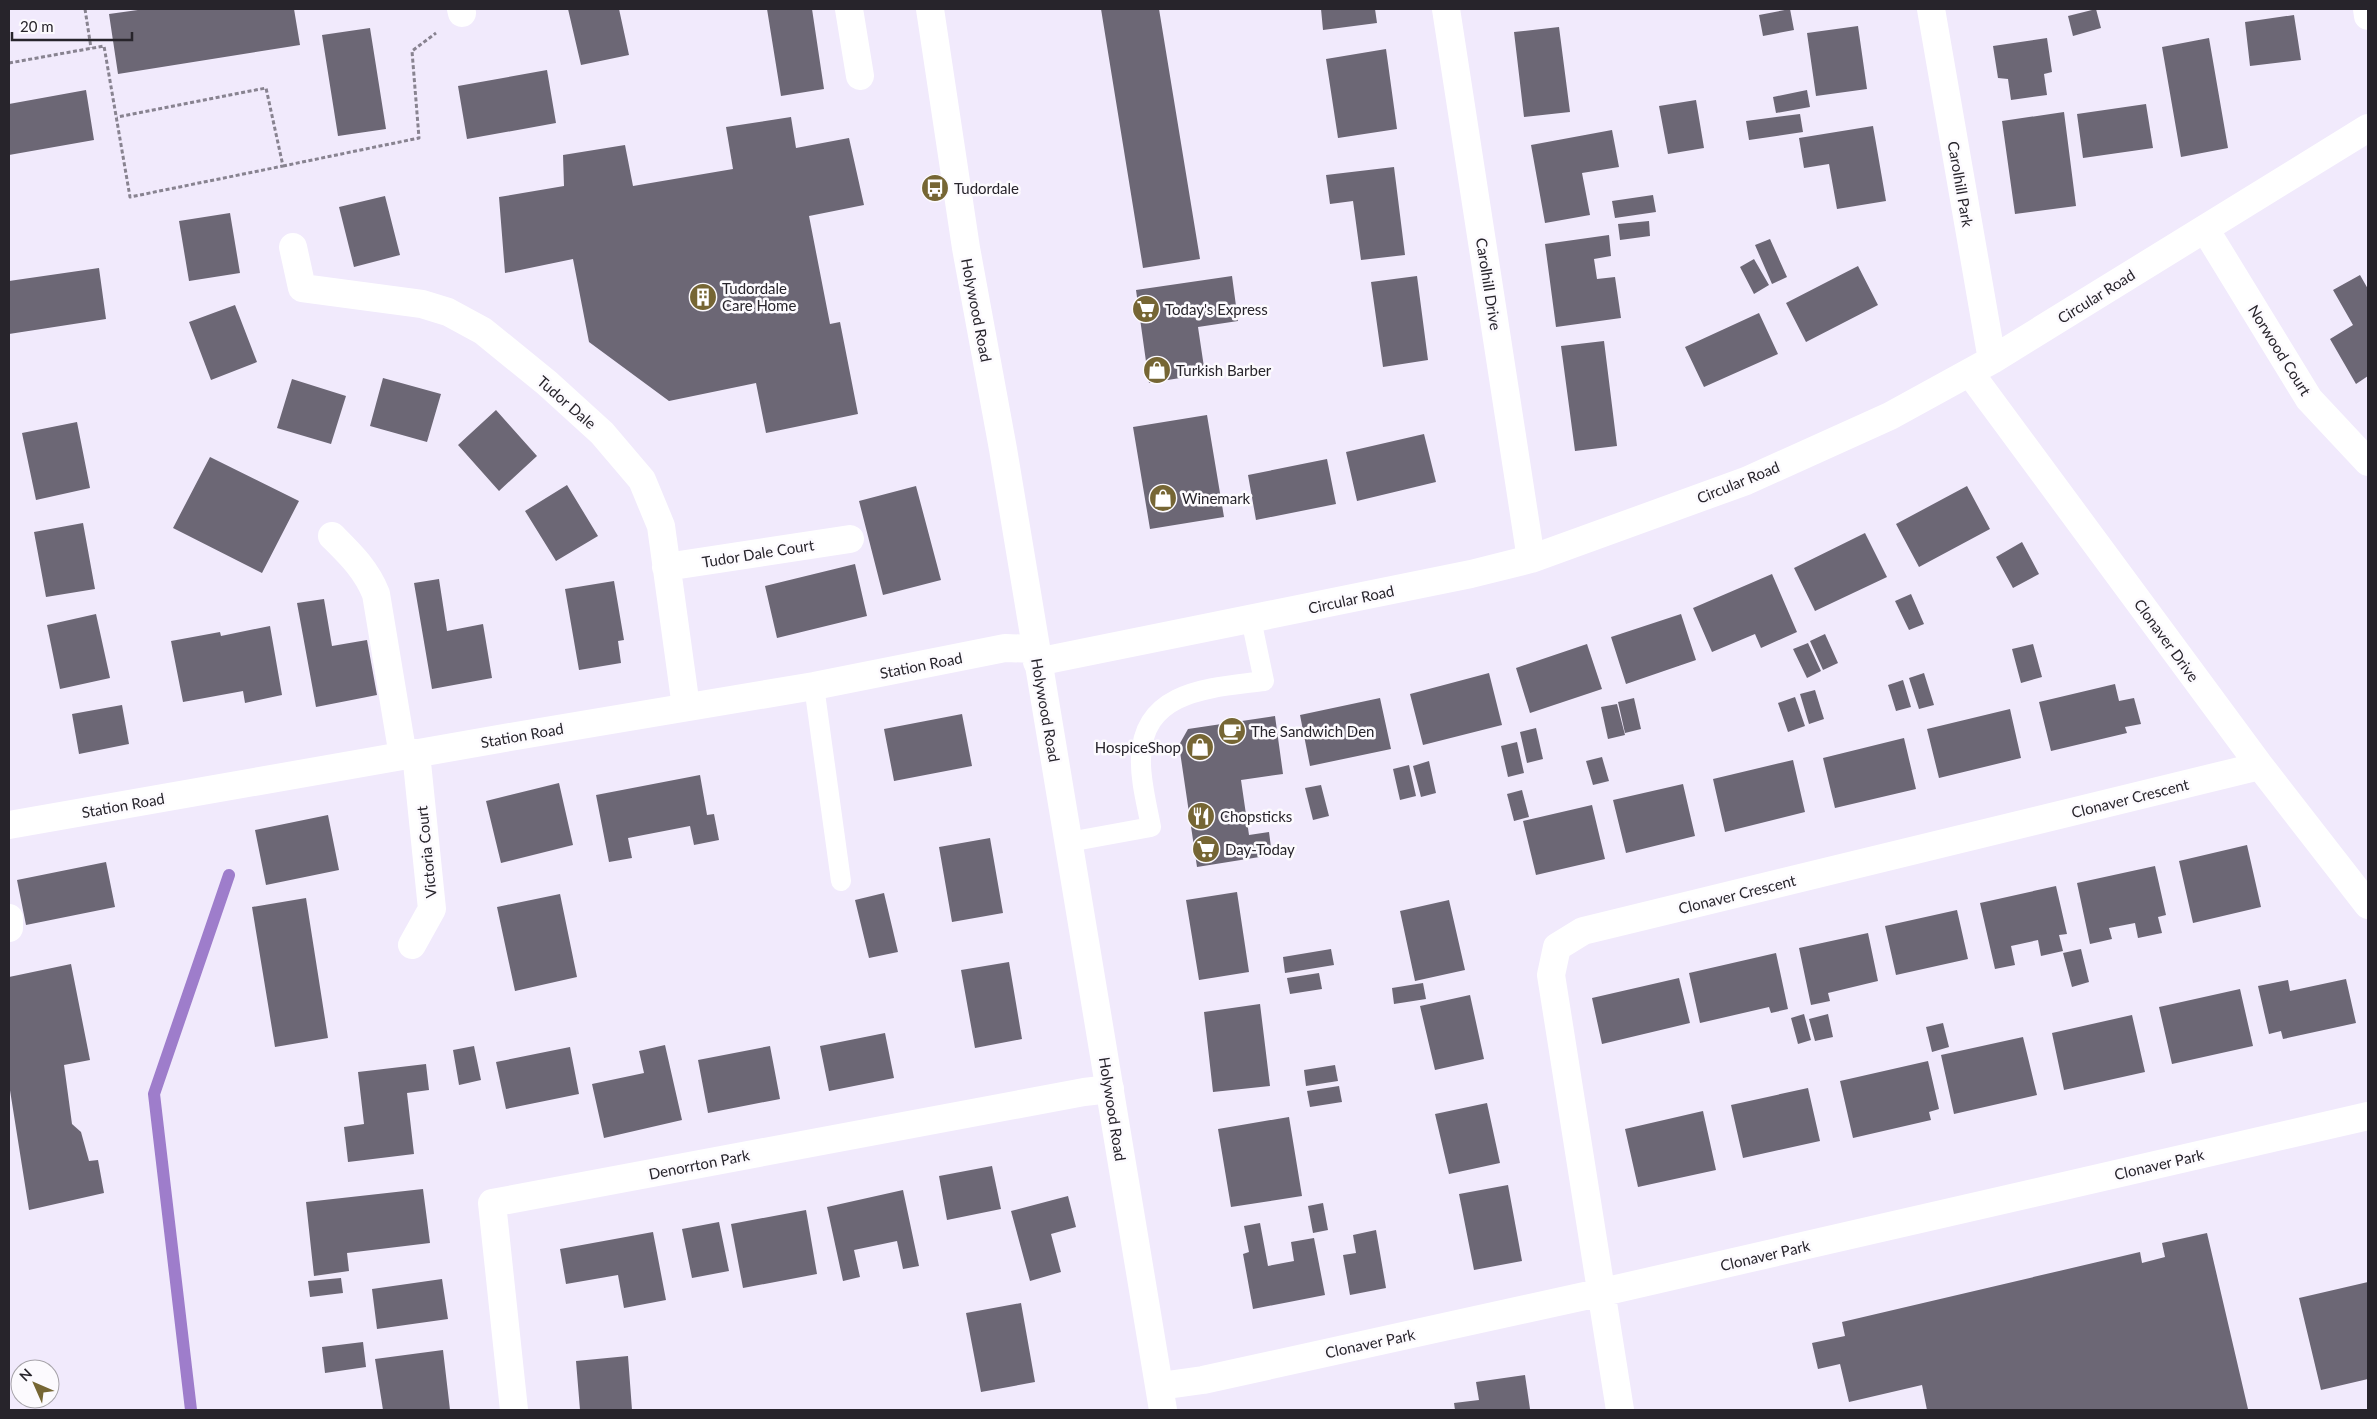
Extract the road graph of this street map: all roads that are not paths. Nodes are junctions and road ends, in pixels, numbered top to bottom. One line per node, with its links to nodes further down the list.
1 (849, 9): 7 (street)
2 (930, 9): 18 (street, Holywood Road)
3 (1446, 9): 15 (street, Carolhill Drive)
4 (1931, 9): 11 (street, Carolhill Park)
5 (2367, 9): 6 (street)
6 (2368, 16)
7 (860, 76)
8 (2368, 128): 9 (street, Circular Road)
9 (2205, 228): 11 (street, Circular Road); 12 (street, Norwood Court)
10 (293, 247): 16 (street, Tudor Dale)
11 (1981, 366): 15 (street, Circular Road); 22 (street, Clonaver Drive)
12 (2368, 462)
13 (332, 536): 21 (street, Victoria Court)
14 (850, 538): 16 (street, Tudor Dale Court)
15 (1531, 559): 17 (street, Circular Road)
16 (666, 567): 20 (street, Tudor Dale)
17 (1251, 619): 18 (street, Circular Road); 24 (lane)
18 (1036, 655): 19 (street, Station Road); 24 (street, Holywood Road)
19 (814, 686): 20 (street, Station Road); 25 (lane)
20 (686, 707): 21 (street, Station Road)
21 (409, 755): 23 (street, Station Road); 29 (street, Victoria Court)
22 (2260, 766): 26 (street, Clonaver Drive); 32 (street, Clonaver Crescent)
23 (9, 825)
24 (1069, 842): 30 (street, Holywood Road)
25 (841, 881)
26 (2368, 905)
27 (9, 918): 28 (street)
28 (9, 928)
29 (412, 945)
30 (1110, 1090): 33 (street, Holywood Road); 34 (street, Denorrton Park)
31 (2368, 1116): 32 (street, Clonaver Park)
32 (1603, 1292): 33 (street, Clonaver Park); 35 (street, Clonaver Crescent)
33 (1162, 1398)
34 (514, 1410)
35 (1620, 1410)

